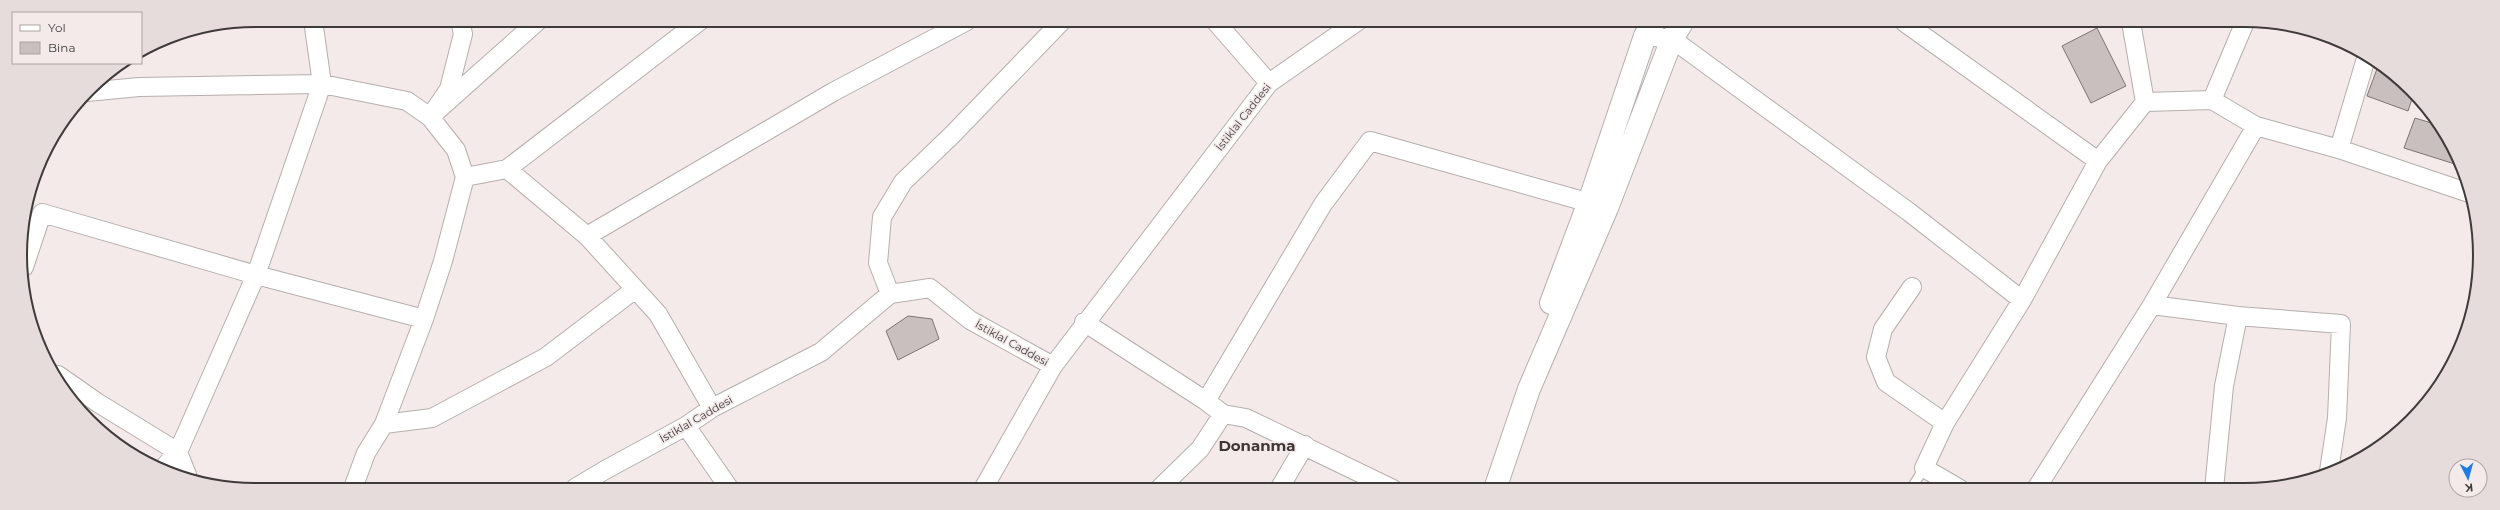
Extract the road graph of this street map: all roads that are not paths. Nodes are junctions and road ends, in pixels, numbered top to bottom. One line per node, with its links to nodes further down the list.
1 (314, 27): 17 (street)
2 (462, 27): 21 (street)
3 (531, 27): 21 (street)
4 (692, 27): 25 (street)
5 (956, 27): 30 (street)
6 (1056, 27): 35 (street)
7 (1220, 27): 16 (street)
8 (1349, 27): 16 (street, İstiklal Caddesi)
9 (1679, 27): 14 (street)
10 (1911, 27): 24 (street)
11 (2133, 27): 20 (street)
12 (2243, 27): 19 (street)
13 (1650, 28): 14 (street); 28 (street)
14 (1672, 39): 28 (street); 36 (street)
15 (2365, 61): 23 (street)
16 (1269, 83): 40 (street, İstiklal Caddesi)
17 (322, 84): 18 (street); 21 (street); 32 (street)
18 (97, 91)
19 (2212, 100): 20 (street); 22 (street)
20 (2144, 102): 24 (street)
21 (430, 117): 26 (street)
22 (2256, 126): 23 (street); 37 (street)
23 (2339, 149): 27 (street)
24 (2098, 161): 36 (street)
25 (507, 169): 26 (street); 30 (street)
26 (465, 177): 39 (street)
27 (2464, 191)
28 (1598, 205): 43 (street); 62 (street); 63 (street)
29 (35, 210): 31 (street); 32 (street)
30 (587, 236): 34 (street)
31 (27, 251)
32 (256, 275): 39 (street); 50 (street)
33 (1912, 287): 46 (street)
34 (634, 290): 44 (street); 47 (street)
35 (890, 294): 41 (street, İstiklal Caddesi); 44 (street, İstiklal Caddesi)
36 (2022, 300): 46 (street)
37 (2152, 305): 38 (street); 66 (street)
38 (2238, 316): 52 (street); 67 (street)
39 (424, 319): 47 (street)
40 (1084, 322): 41 (street, İstiklal Caddesi); 43 (street)
41 (1053, 366): 58 (street)
42 (63, 379): 50 (street)
43 (1206, 401): 45 (street)
44 (712, 408): 48 (street, İstiklal Caddesi)
45 (1223, 414): 49 (street); 59 (street)
46 (1944, 423): 53 (street)
47 (384, 424): 55 (street)
48 (686, 426): 56 (street, İstiklal Caddesi); 57 (street)
49 (1305, 445): 60 (street); 61 (street)
50 (178, 452): 51 (street); 54 (street)
51 (166, 465)
52 (2330, 467)
53 (1924, 468): 64 (lane); 65 (street)
54 (186, 472)
55 (354, 483)
56 (596, 483)
57 (726, 483)
58 (985, 483)
59 (1165, 483)
60 (1283, 483)
61 (1381, 483)
62 (1487, 483)
63 (1496, 483)
64 (1915, 483)
65 (1950, 483)
66 (2040, 483)
67 (2215, 483)

